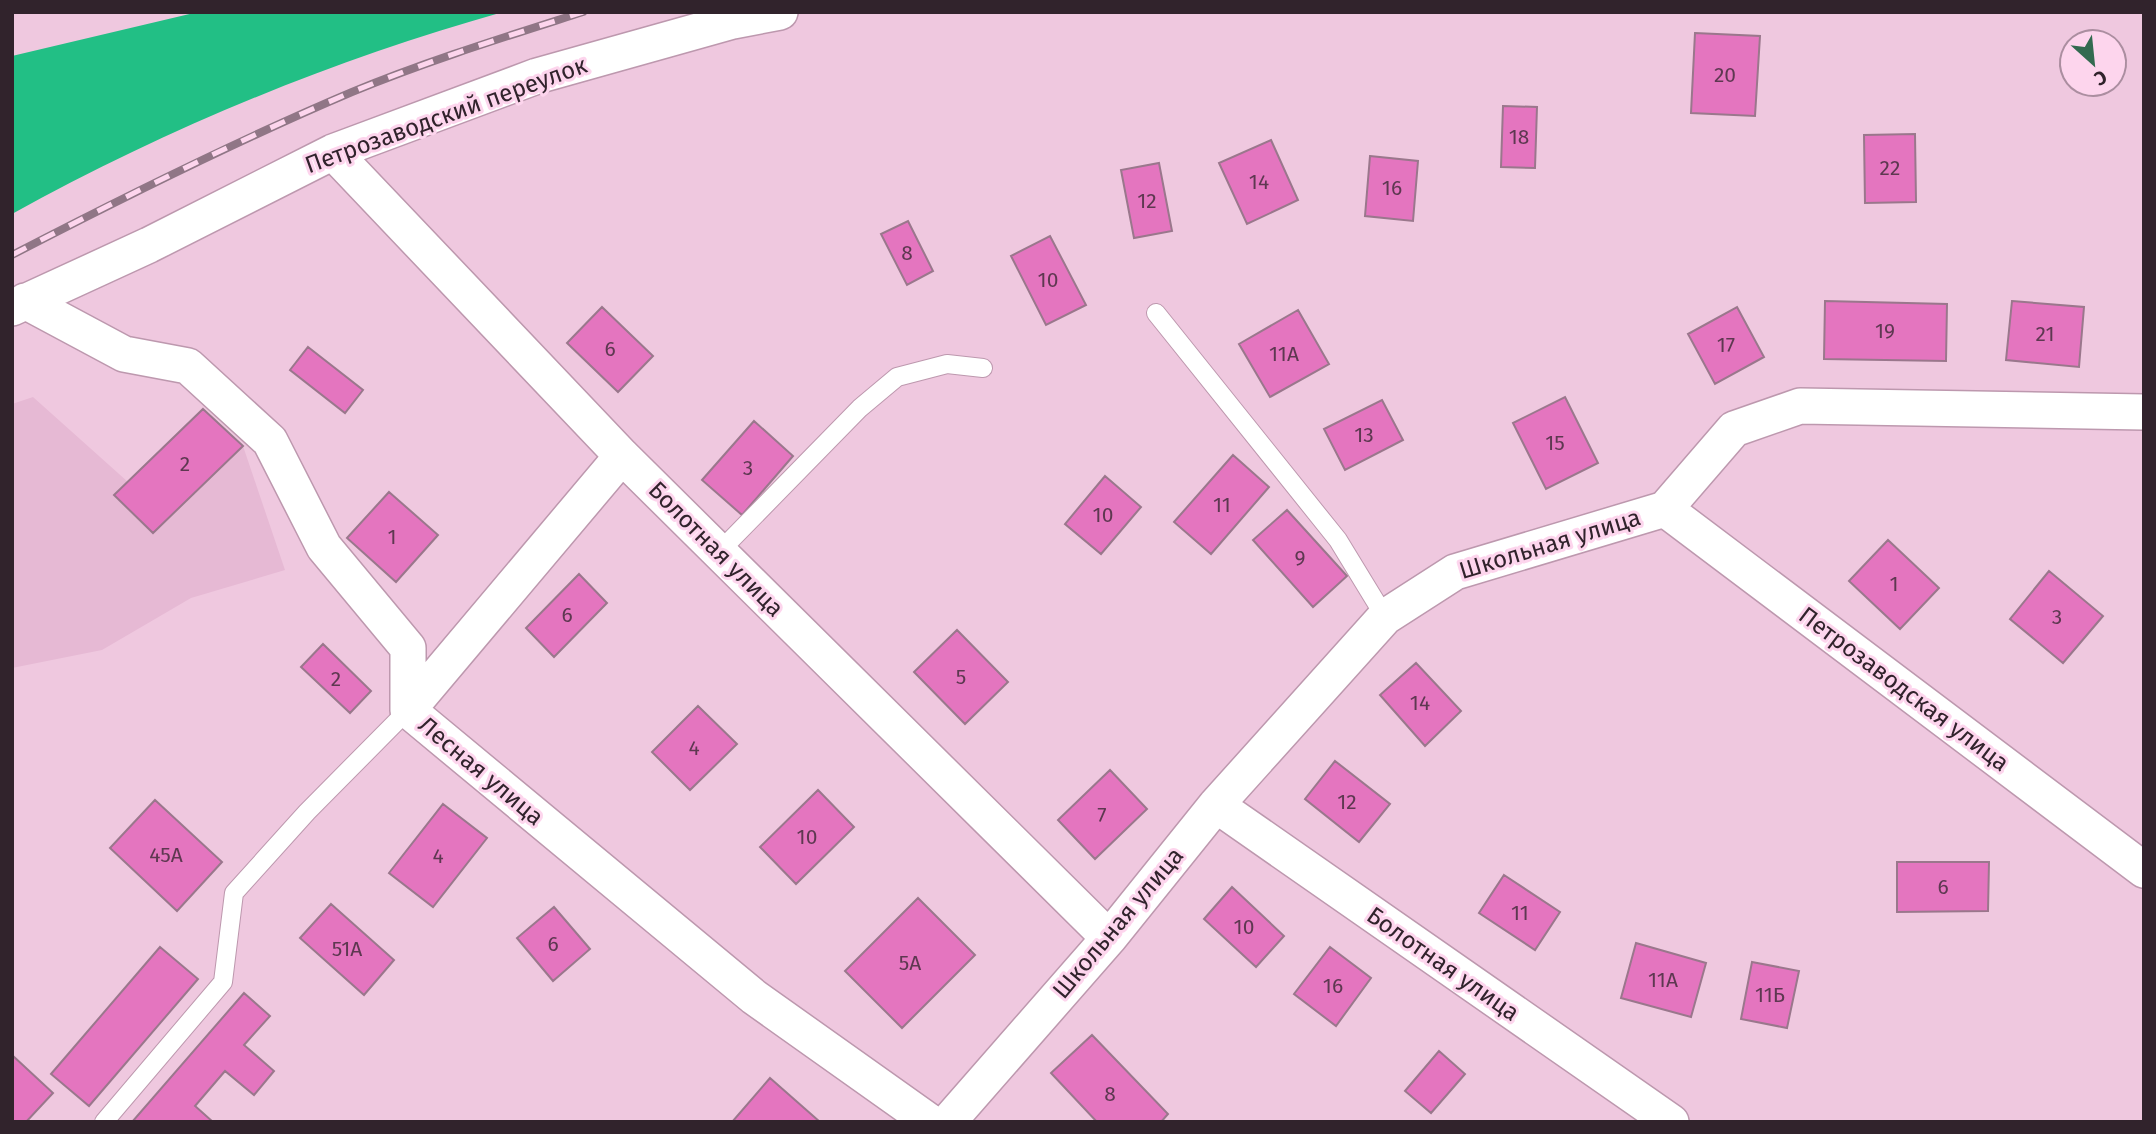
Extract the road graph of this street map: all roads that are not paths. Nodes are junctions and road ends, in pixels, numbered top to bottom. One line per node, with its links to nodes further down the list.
1 (780, 12): 2 (street, Петрозаводский переулок)
2 (334, 152): 3 (street, Петрозаводский переулок); 7 (street, Болотная улица)
3 (19, 305): 11 (street, Лесная улица)
4 (1156, 313): 10 (lane)
5 (984, 368): 9 (lane)
6 (2144, 412): 8 (street, Школьная улица)
7 (622, 456): 9 (street, Болотная улица); 11 (street)
8 (1665, 509): 10 (street, Школьная улица); 13 (street, Петрозаводская улица)
9 (719, 552): 14 (street, Болотная улица)
10 (1385, 617): 12 (street, Школьная улица)
11 (408, 710): 15 (lane); 16 (street, Лесная улица)
12 (1216, 805): 14 (street, Школьная улица); 18 (street, Болотная улица)
13 (2144, 870)
14 (1109, 938): 17 (street, Школьная улица)
15 (104, 1122)
16 (930, 1122)
17 (948, 1122)
18 (1671, 1122)

